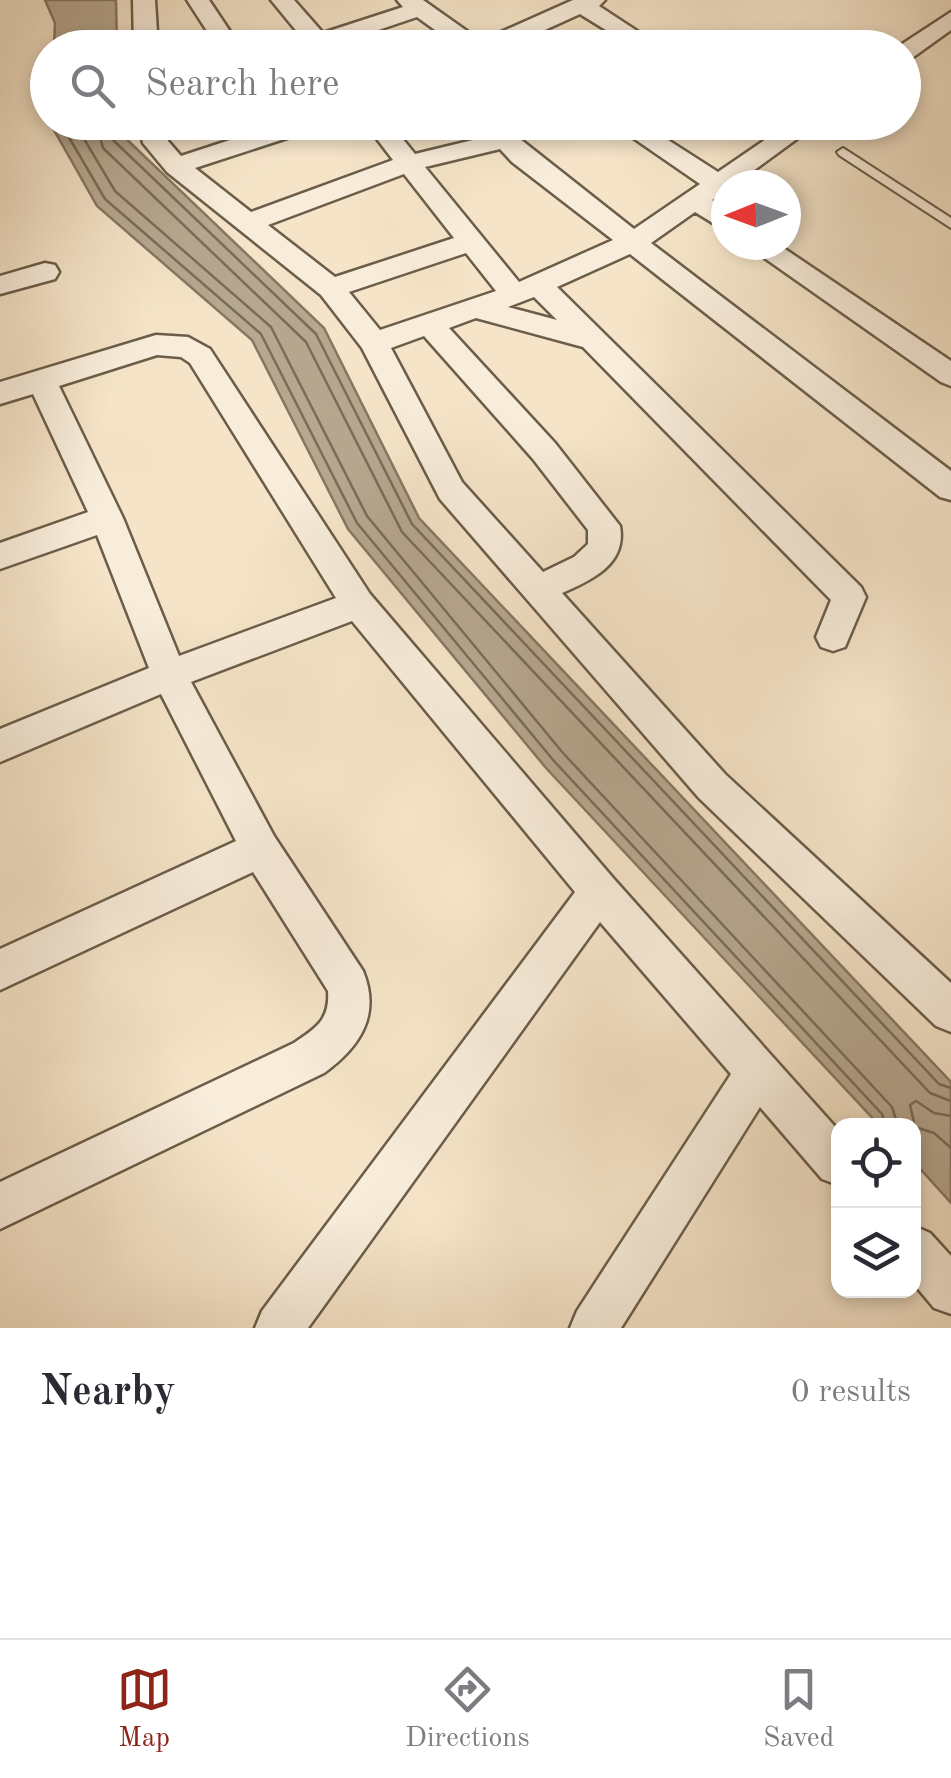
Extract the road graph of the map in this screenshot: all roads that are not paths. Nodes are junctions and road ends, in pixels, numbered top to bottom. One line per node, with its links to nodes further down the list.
1 (144, 0): 9 (street)
2 (198, 0): 10 (street)
3 (282, 0): 11 (street)
4 (941, 0): 7 (street)
5 (587, 3): 14 (street); 15 (street)
6 (413, 5): 12 (street); 13 (street)
7 (951, 5)
8 (951, 19): 16 (street)
9 (145, 30)
10 (218, 30)
11 (300, 30)
12 (346, 30)
13 (460, 30)
14 (526, 30)
15 (626, 30)
16 (921, 41)
17 (155, 140): 26 (street)
18 (256, 140): 26 (street)
19 (390, 140): 25 (street)
20 (473, 140): 25 (street)
21 (506, 140): 35 (street)
22 (650, 140): 28 (street)
23 (776, 140): 27 (street)
24 (843, 152): 33 (lane)
25 (408, 163): 32 (street); 34 (street)
26 (176, 166): 32 (street)
27 (739, 170)
28 (711, 179)
29 (711, 191): 30 (street)
30 (696, 201): 31 (street); 35 (street)
31 (711, 212)
32 (250, 222): 39 (street)
33 (951, 224)
34 (469, 242): 39 (street); 40 (street)
35 (635, 242): 40 (street); 48 (street)
36 (782, 260): 45 (street)
37 (46, 272): 38 (street)
38 (0, 285)
39 (331, 288): 44 (street)
40 (527, 290): 41 (street); 43 (street)
41 (478, 309): 42 (street); 43 (street)
42 (431, 326): 44 (street); 51 (street)
43 (592, 339): 53 (street)
44 (374, 343): 51 (street)
45 (951, 375)
46 (41, 380): 47 (street); 49 (street); 52 (street)
47 (0, 393)
48 (951, 488)
49 (106, 518): 50 (street); 54 (street)
50 (0, 556)
51 (538, 589): 59 (street)
52 (358, 604): 54 (street); 57 (street)
53 (833, 637)
54 (169, 675): 55 (street); 56 (street)
55 (0, 746)
56 (260, 849): 58 (street); 62 (street)
57 (599, 891): 60 (street); 65 (street)
58 (0, 970)
59 (951, 1010)
60 (758, 1071): 61 (street); 66 (street)
61 (831, 1155)
62 (0, 1206)
63 (921, 1257): 64 (street)
64 (951, 1292)
65 (279, 1328)
66 (594, 1328)

